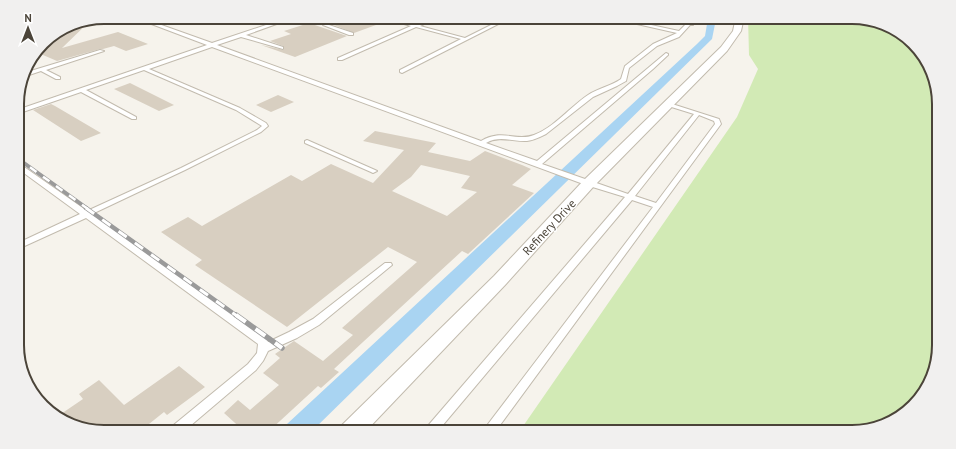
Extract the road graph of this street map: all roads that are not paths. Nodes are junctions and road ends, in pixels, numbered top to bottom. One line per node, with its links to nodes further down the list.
1 (154, 24): 15 (lane)
2 (273, 24): 13 (lane)
3 (328, 24): 12 (lane)
4 (408, 24): 10 (lane)
5 (420, 24): 10 (lane)
6 (496, 24): 14 (lane)
7 (640, 24): 11 (lane)
8 (690, 24): 11 (lane)
9 (738, 24): 26 (street, Refinery Drive)
10 (416, 26): 14 (lane); 19 (lane)
11 (681, 33): 31 (lane)
12 (351, 34)
13 (241, 35): 15 (lane); 16 (lane)
14 (465, 39): 22 (lane)
15 (212, 45): 20 (lane); 31 (lane)
16 (281, 48)
17 (102, 51): 21 (lane)
18 (666, 54): 32 (lane)
19 (340, 59)
20 (143, 68): 25 (lane); 38 (lane)
21 (42, 70): 23 (lane); 24 (lane)
22 (402, 71)
23 (30, 73)
24 (58, 78)
25 (81, 90): 27 (lane); 29 (lane)
26 (667, 104): 28 (lane); 35 (street, Refinery Drive)
27 (24, 110)
28 (698, 113): 36 (lane); 37 (lane)
29 (134, 118)
30 (307, 142): 34 (lane)
31 (482, 143): 32 (lane)
32 (539, 163): 35 (lane)
33 (24, 169): 38 (lane)
34 (373, 170)
35 (584, 181): 36 (lane); 43 (street, Refinery Drive)
36 (628, 197): 37 (lane); 44 (lane)
37 (658, 206): 45 (lane)
38 (85, 214): 39 (lane); 41 (lane)
39 (24, 243)
40 (388, 265): 41 (lane)
41 (264, 348): 42 (lane)
42 (182, 425)
43 (357, 425)
44 (436, 425)
45 (493, 425)

